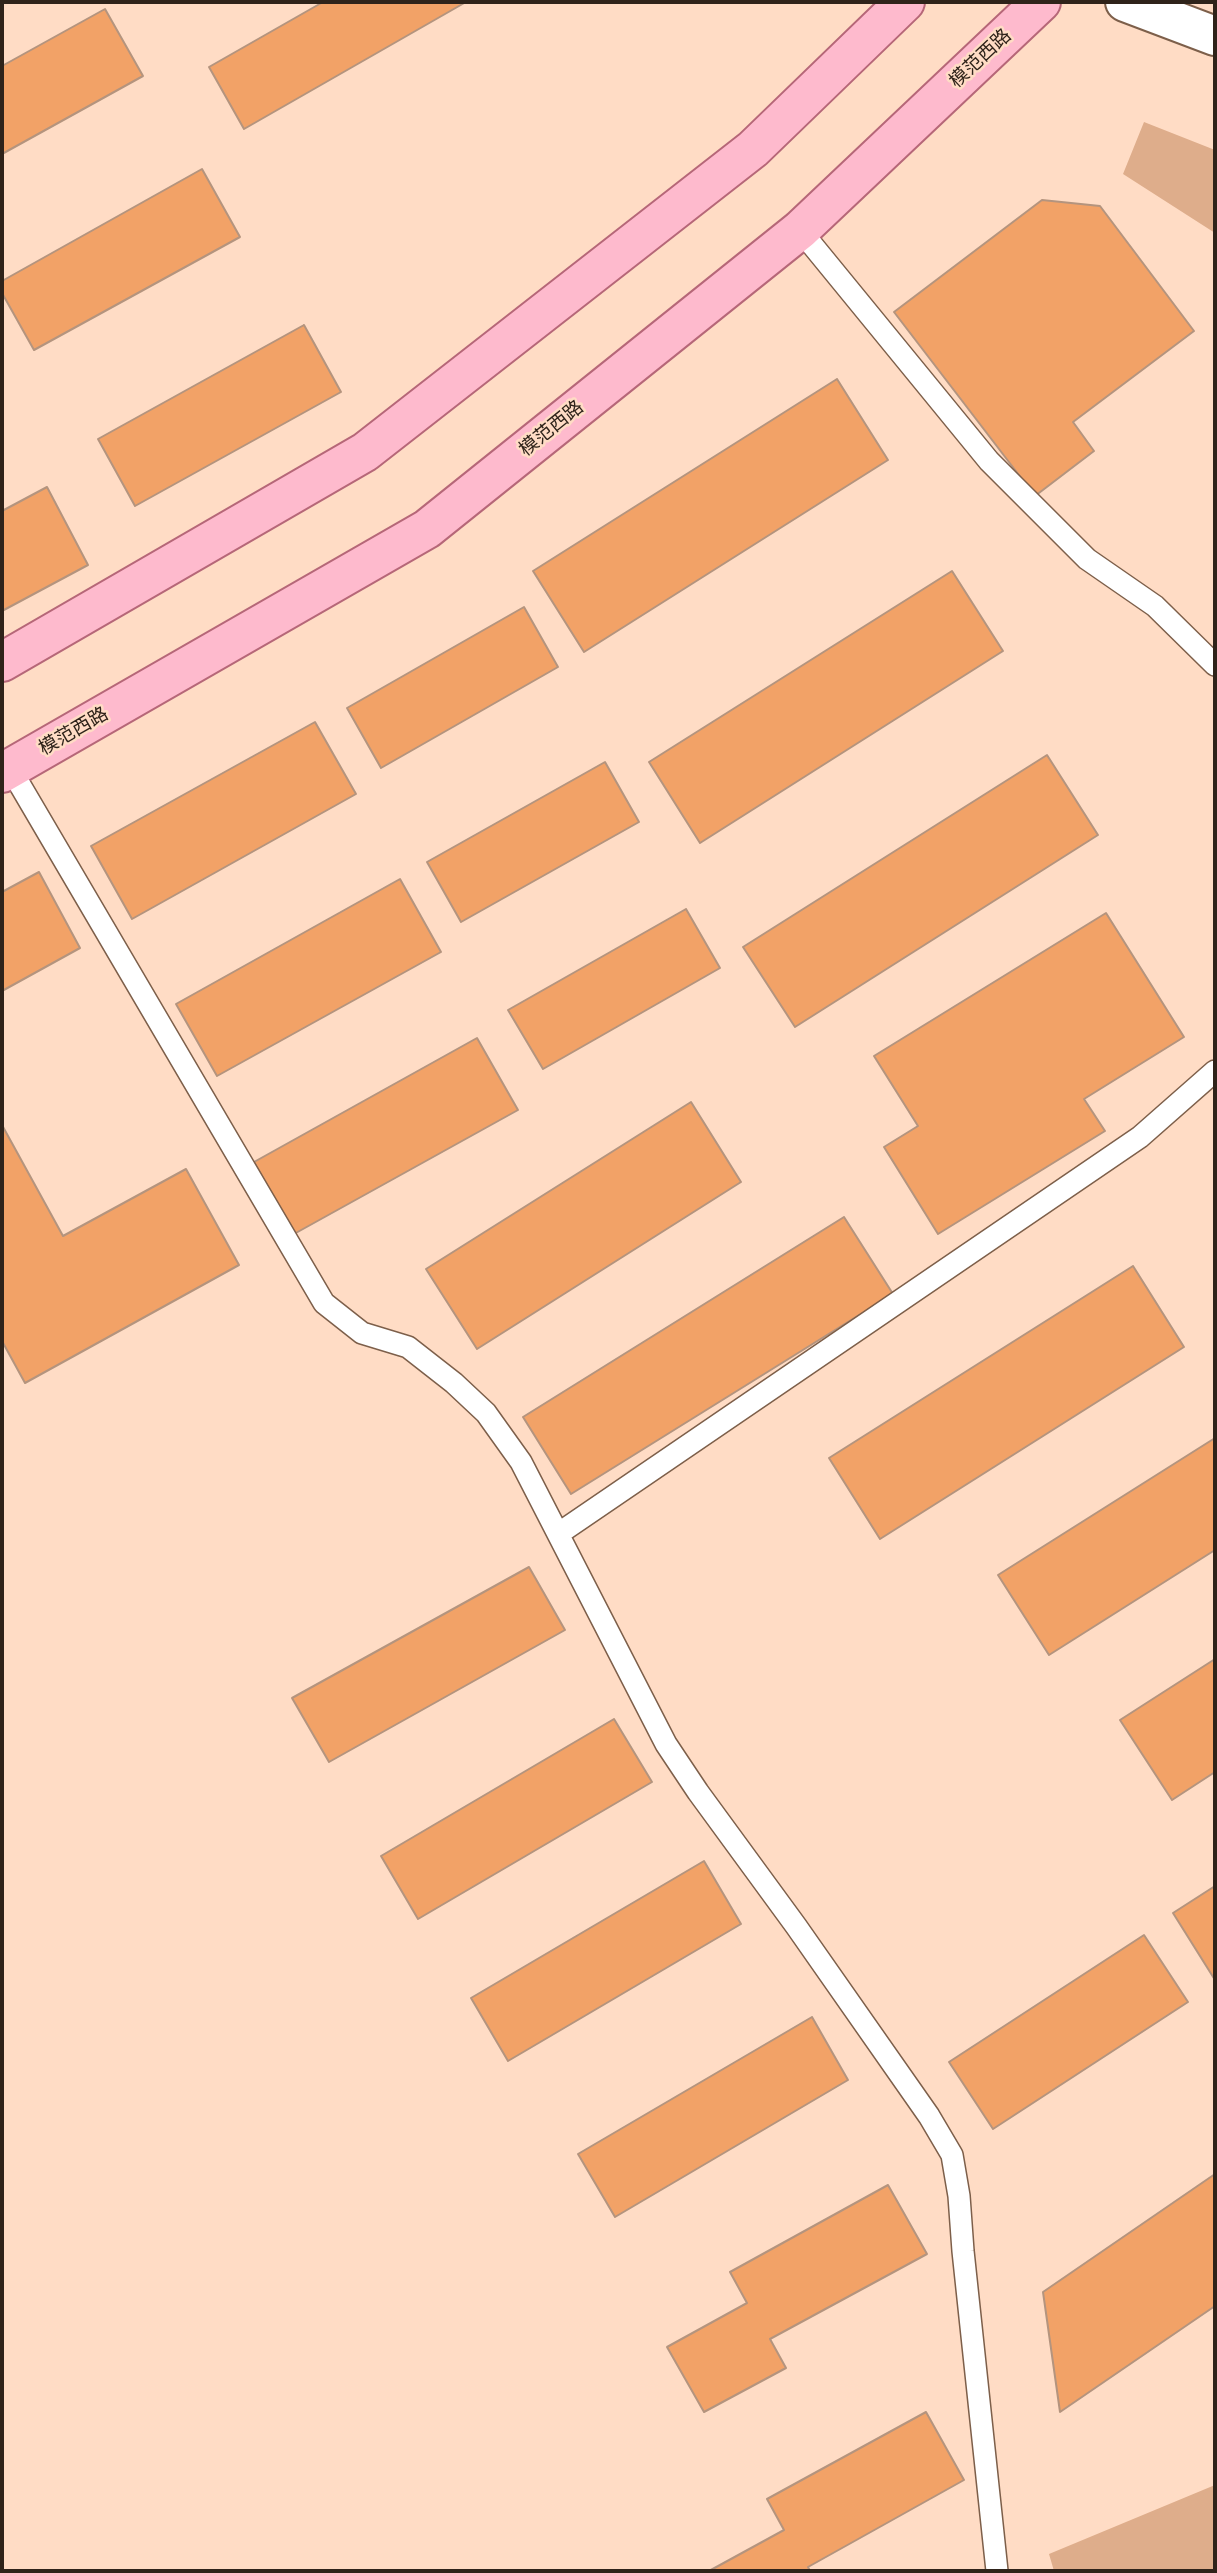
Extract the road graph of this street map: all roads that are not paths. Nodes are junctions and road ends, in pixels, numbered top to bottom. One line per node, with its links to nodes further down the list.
1 (905, 2): 6 (main road)
2 (1041, 2): 5 (main road, 模范西路)
3 (1125, 2): 4 (street)
4 (1215, 36)
5 (800, 230): 7 (lane); 8 (main road, 模范西路)
6 (2, 662)
7 (1215, 665)
8 (6, 771): 10 (lane)
9 (1215, 1071): 10 (lane)
10 (558, 1534): 11 (lane)
11 (997, 2571)

